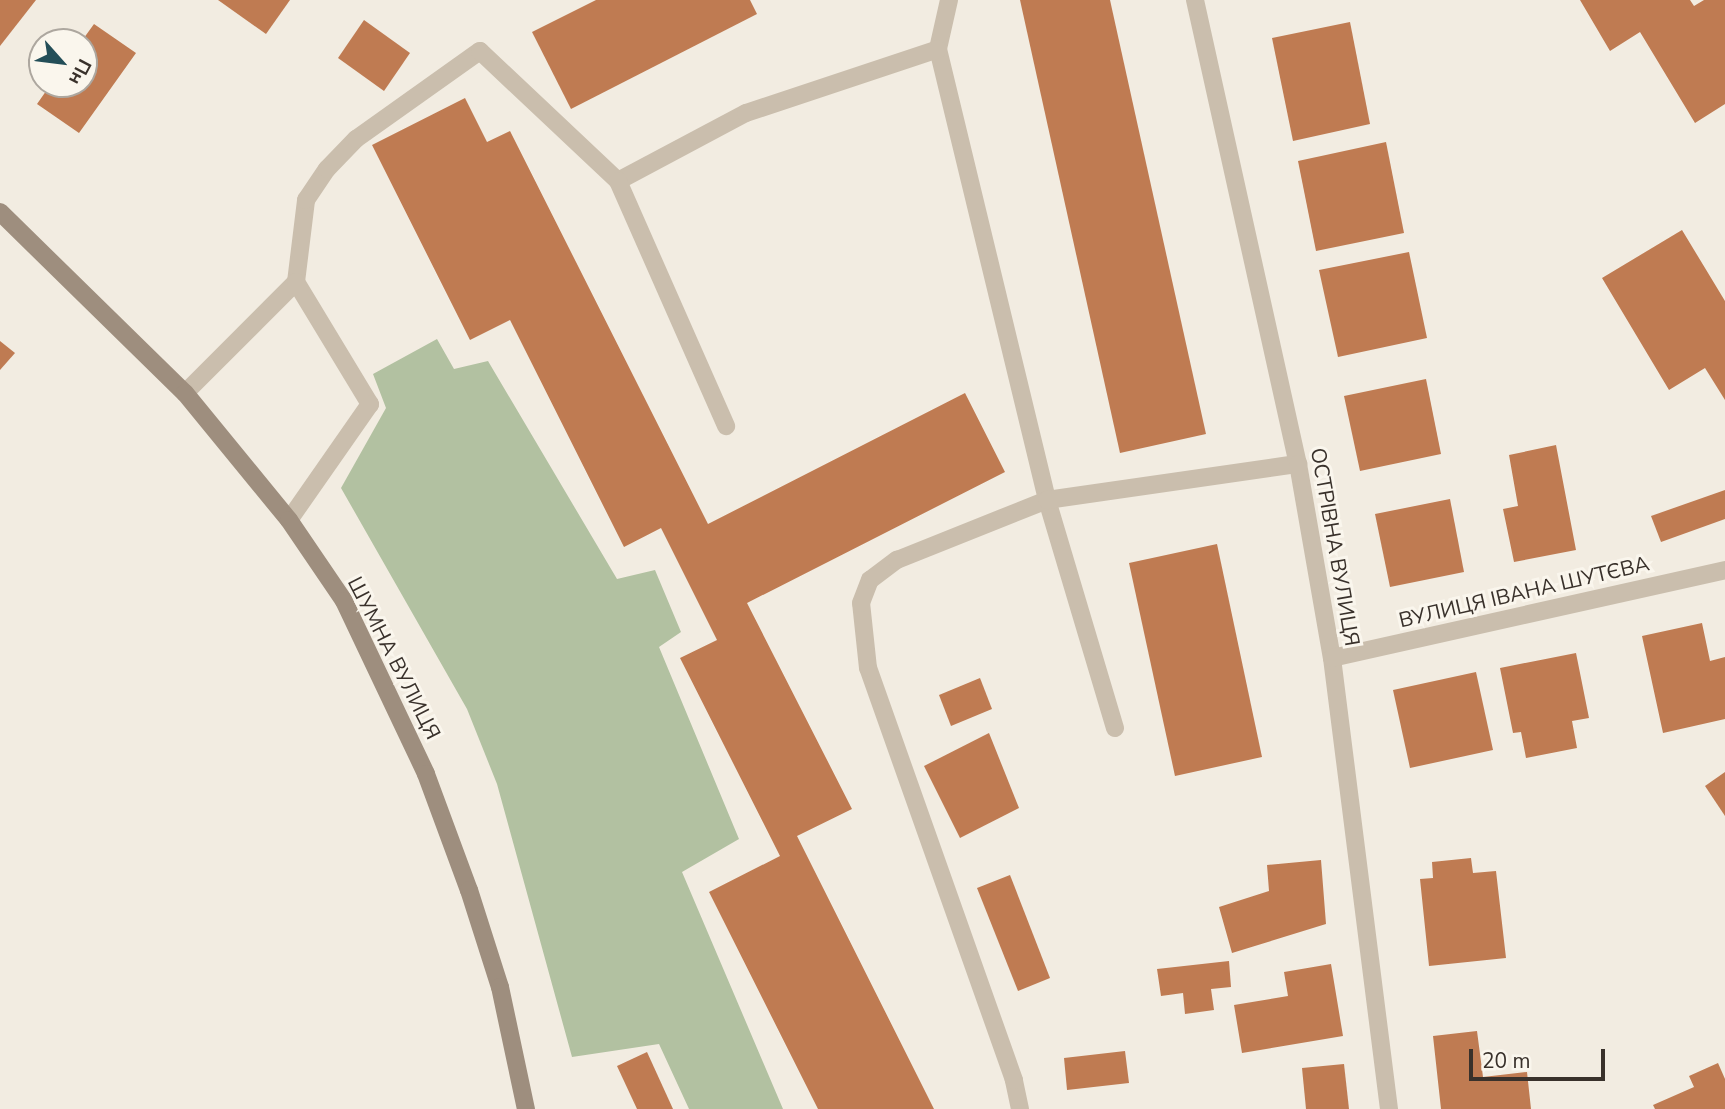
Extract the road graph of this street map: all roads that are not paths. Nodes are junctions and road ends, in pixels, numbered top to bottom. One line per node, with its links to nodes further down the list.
1 (949, 0): 3 (street)
2 (1195, 0): 9 (street, ОСТРІВНА ВУЛИЦЯ)
3 (938, 48): 4 (street); 10 (street)
4 (618, 181): 6 (street); 8 (street)
5 (0, 212): 7 (main road, ШУМНА ВУЛИЦЯ)
6 (296, 282): 7 (street); 11 (street)
7 (185, 393): 11 (main road, ШУМНА ВУЛИЦЯ)
8 (726, 426)
9 (1298, 464): 10 (street); 13 (street, ОСТРІВНА ВУЛИЦЯ)
10 (1047, 500): 14 (street); 16 (street)
11 (289, 520): 15 (main road, ШУМНА ВУЛИЦЯ)
12 (1725, 570): 13 (street, ВУЛИЦЯ ІВАНА ШУТЄВА)
13 (1332, 658): 17 (street, ОСТРІВНА ВУЛИЦЯ)
14 (1115, 728)
15 (526, 1109)
16 (1020, 1109)
17 (1389, 1109)

